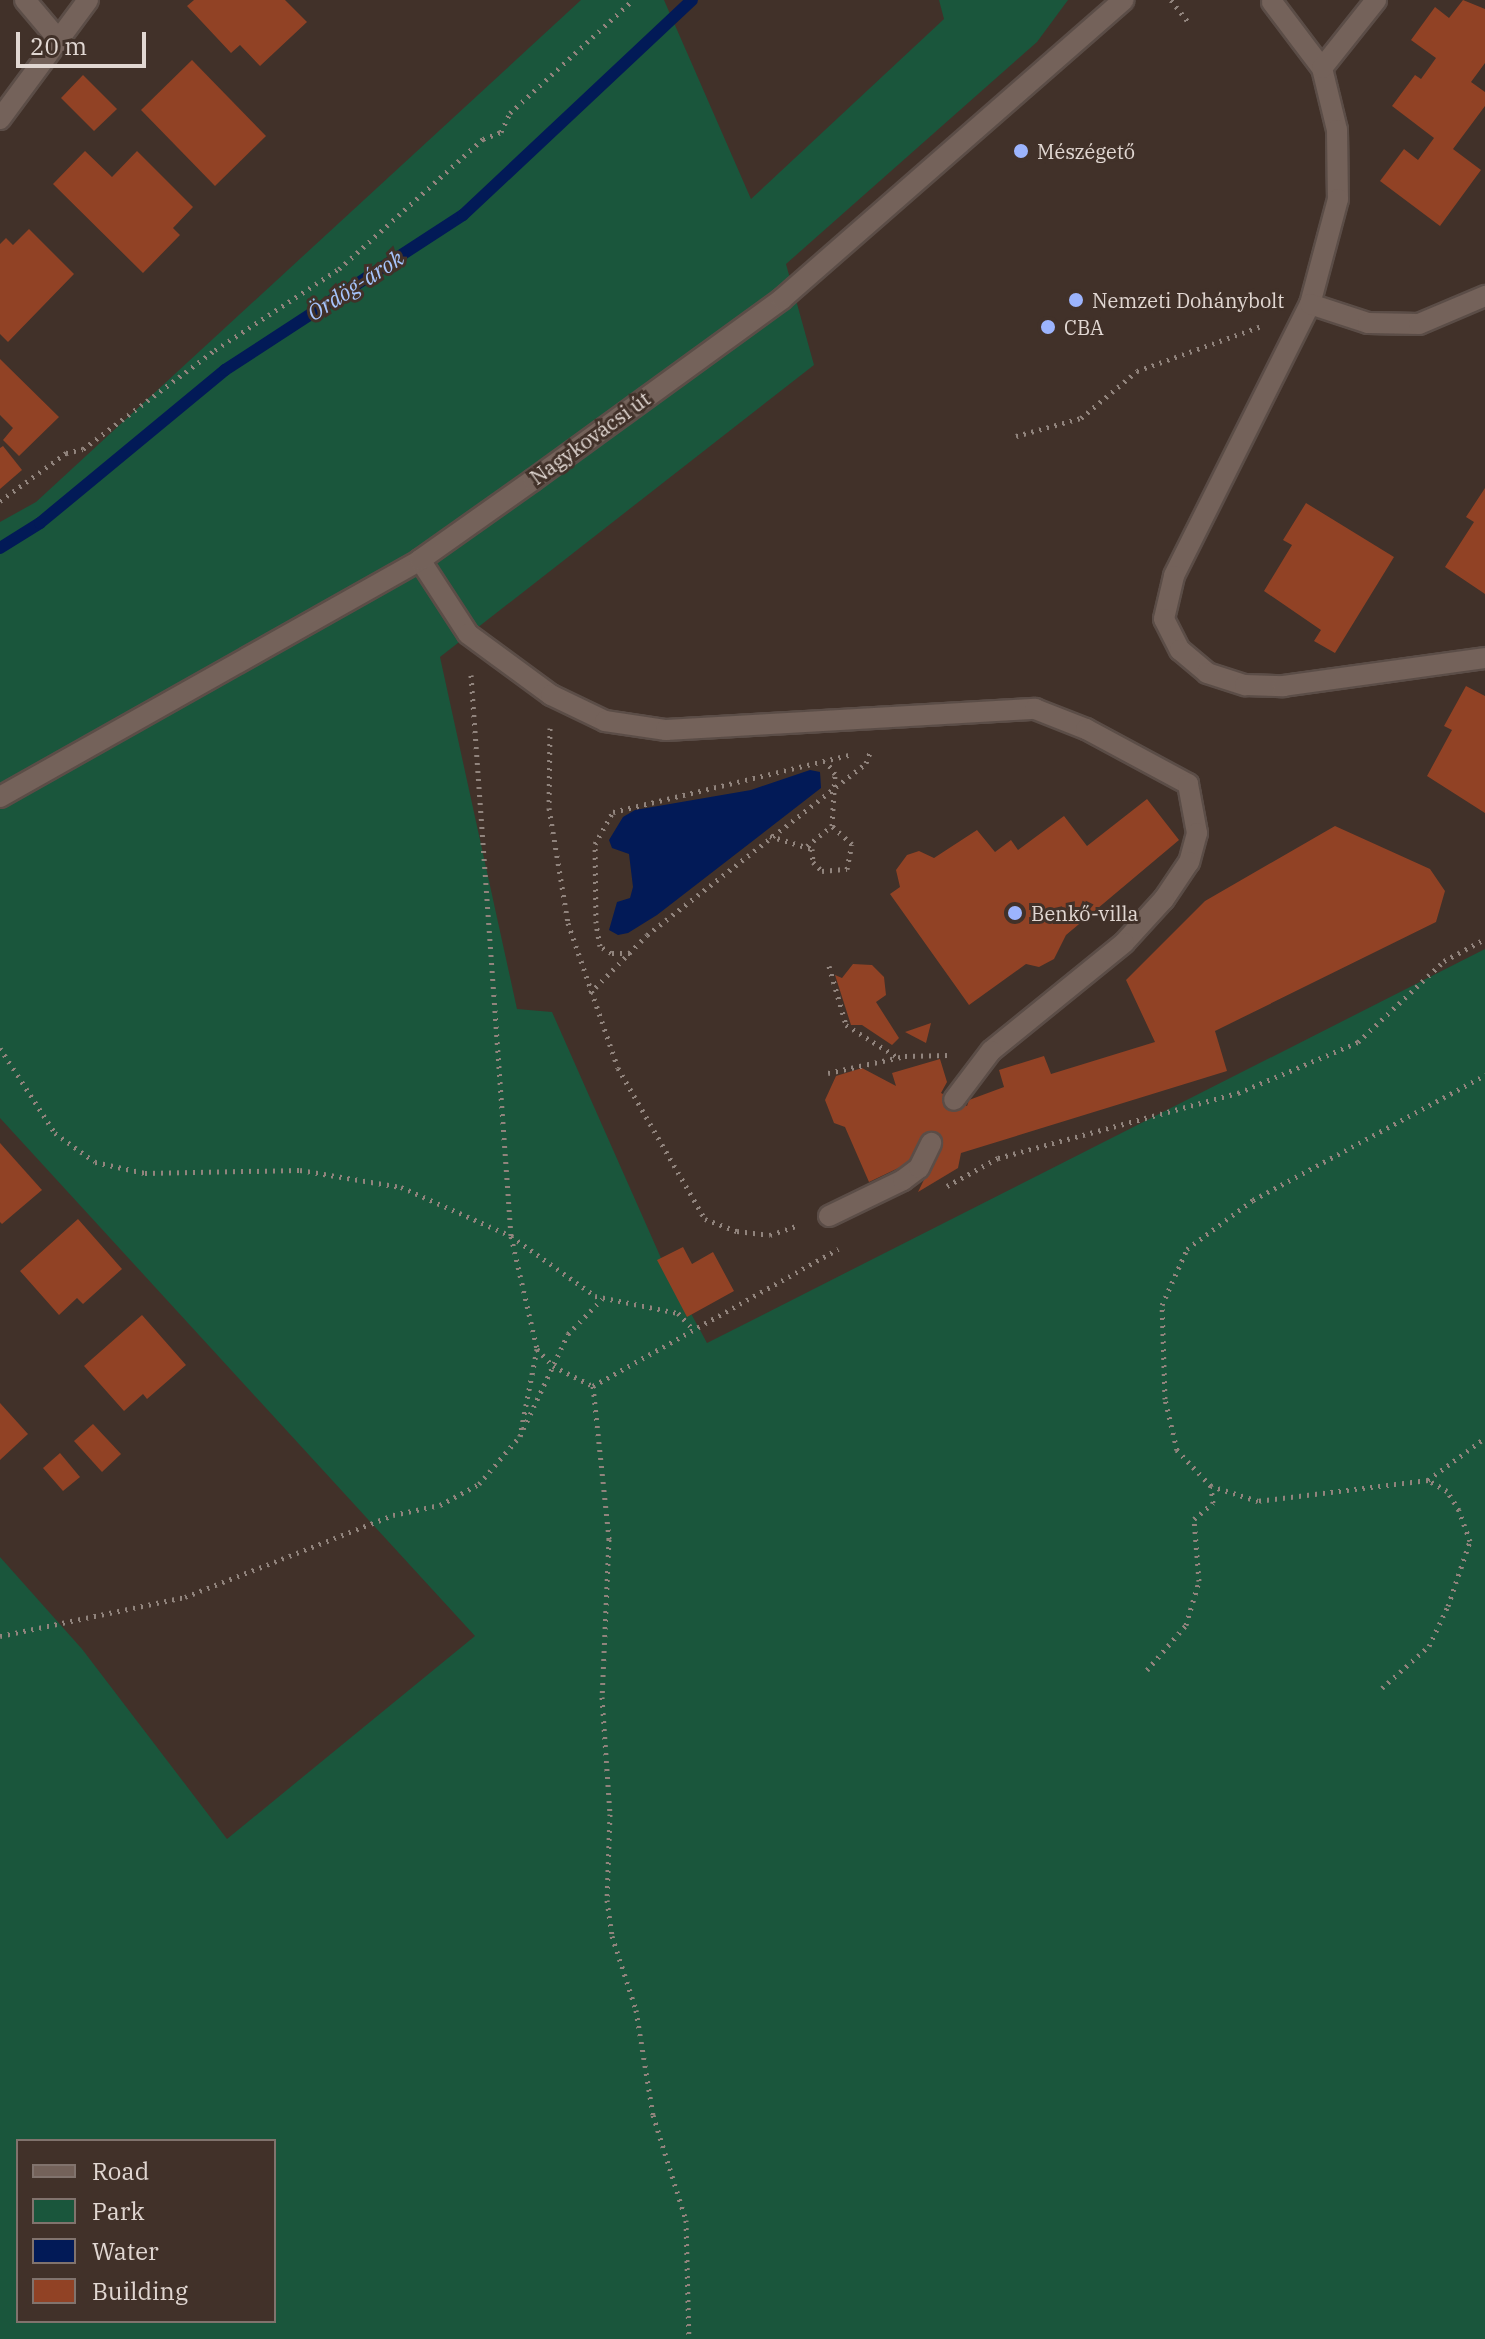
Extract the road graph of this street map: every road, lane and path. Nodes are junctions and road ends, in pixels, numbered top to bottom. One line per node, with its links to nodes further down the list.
1 (25, 0): 9 (street)
2 (88, 0): 9 (street)
3 (633, 0): 15 (path)
4 (1124, 0): 16 (street, Nagykovácsi út)
5 (1171, 0): 8 (path)
6 (1376, 0): 10 (street)
7 (1271, 1): 10 (street)
8 (1188, 22)
9 (58, 39): 11 (street)
10 (1322, 68): 13 (street)
11 (0, 119)
12 (1485, 296): 13 (street)
13 (1307, 309): 14 (path); 18 (street)
14 (1016, 436)
15 (0, 501)
16 (420, 560): 17 (street); 24 (street, Nagykovácsi út)
17 (468, 634): 19 (street); 41 (path)
18 (1485, 658)
19 (551, 695): 31 (path); 34 (street)
20 (863, 749): 23 (path)
21 (854, 753): 22 (path)
22 (826, 761): 23 (path); 29 (path)
23 (835, 787): 25 (path); 26 (path)
24 (0, 797)
25 (832, 826): 27 (path); 27 (path)
26 (770, 836): 27 (path); 29 (path)
27 (807, 846)
28 (1485, 939): 39 (path)
29 (630, 953): 31 (path)
30 (829, 966): 33 (path)
31 (590, 994): 40 (path)
32 (0, 1048): 41 (path)
33 (897, 1058): 34 (path); 35 (path)
34 (973, 1071): 37 (street)
35 (828, 1073)
36 (1485, 1075): 51 (path)
37 (954, 1100)
38 (931, 1143): 40 (street)
39 (936, 1192)
40 (829, 1216)
41 (511, 1236): 43 (path); 45 (path)
42 (853, 1240): 44 (path)
43 (602, 1299): 44 (path); 46 (path)
44 (693, 1329): 47 (path)
45 (537, 1349): 46 (path); 48 (path)
46 (553, 1366): 47 (path); 48 (path)
47 (593, 1386): 55 (path)
48 (520, 1436): 52 (path)
49 (1485, 1438): 50 (path)
50 (1428, 1480): 51 (path); 54 (path)
51 (1211, 1486): 53 (path)
52 (0, 1636)
53 (1147, 1670)
54 (1382, 1688)
55 (689, 2339)

